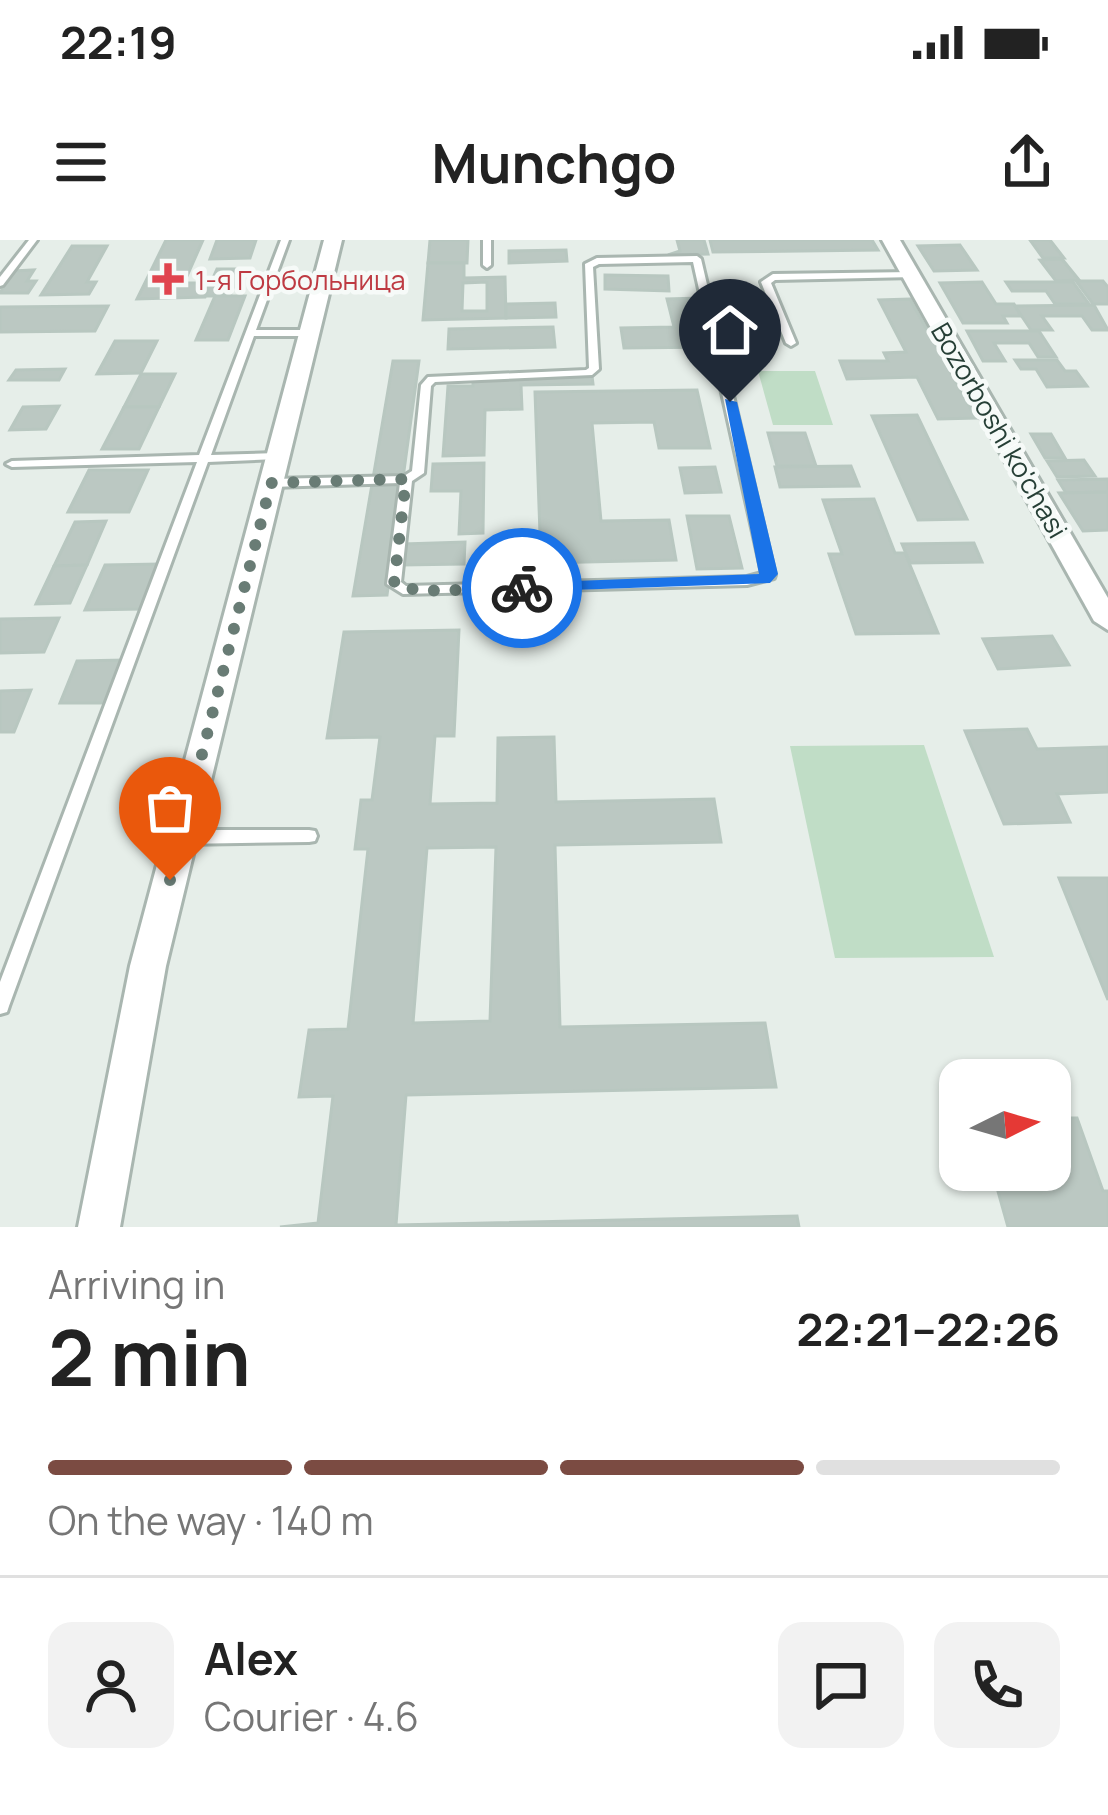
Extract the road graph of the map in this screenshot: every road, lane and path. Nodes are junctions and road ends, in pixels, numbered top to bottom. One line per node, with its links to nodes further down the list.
1 (33, 240): 8 (lane)
2 (285, 240): 9 (lane)
3 (333, 240): 10 (street)
4 (487, 240): 6 (lane)
5 (891, 240): 7 (street, Bozorboshi ko'chasi)
6 (487, 265)
7 (912, 275): 11 (lane); 16 (street, Bozorboshi ko'chasi)
8 (0, 283)
9 (253, 333): 10 (lane); 12 (lane)
10 (308, 333): 14 (street)
11 (791, 343)
12 (206, 458): 13 (lane); 14 (lane); 19 (lane)
13 (11, 464)
14 (274, 470): 15 (lane); 18 (street)
15 (406, 479): 15 (lane)
16 (1108, 621)
17 (308, 836): 18 (lane)
18 (180, 838): 20 (street)
19 (0, 1006)
20 (99, 1227)

